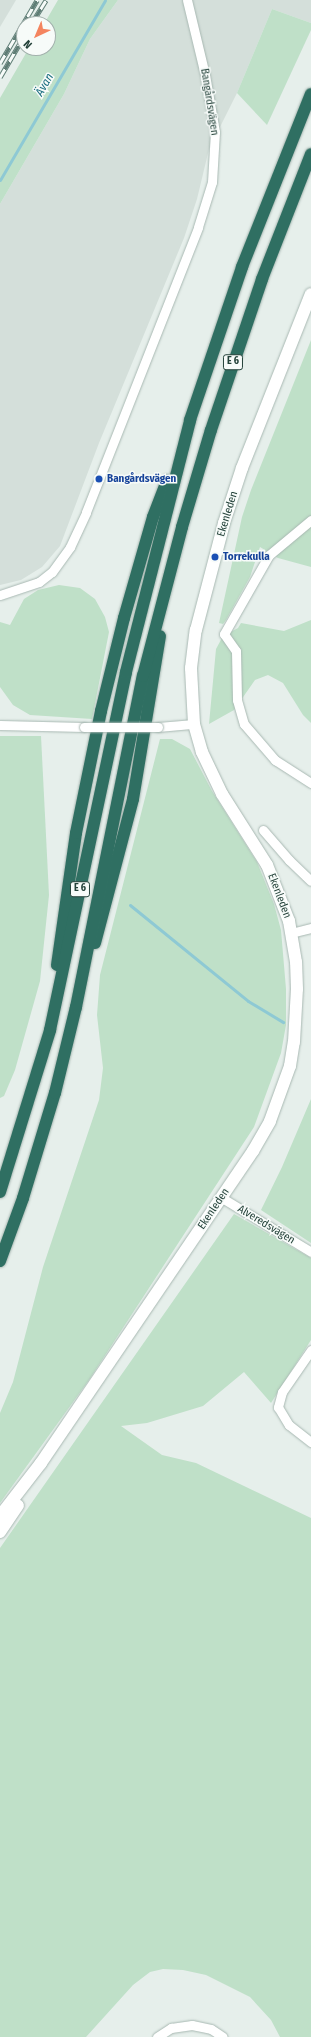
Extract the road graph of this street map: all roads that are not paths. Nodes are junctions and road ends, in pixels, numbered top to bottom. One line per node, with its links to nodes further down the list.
1 (187, 0): 7 (street, Bangårdsvägen)
2 (311, 94): 5 (highway, E 6)
3 (311, 154): 19 (highway, E 6)
4 (311, 294): 9 (street, Ekenleden)
5 (190, 420): 15 (highway, E 6); 15 (highway, E 6)
6 (311, 520): 10 (street)
7 (0, 595)
8 (0, 724): 9 (street, bridge)
9 (194, 724): 14 (street, Ekenleden)
10 (311, 783)
11 (263, 830): 12 (street)
12 (311, 881)
13 (311, 928): 14 (street)
14 (291, 932): 17 (street, Ekenleden)
15 (50, 1030): 16 (highway, E 6)
16 (0, 1192)
17 (222, 1198): 18 (street, Alveredsvägen); 22 (street, Ekenleden)
18 (311, 1252)
19 (0, 1261)
20 (311, 1350): 21 (street)
21 (311, 1442)
22 (41, 1463): 23 (street, Ekenleden); 24 (street, Ekenleden)
23 (0, 1516)
24 (0, 1532)
25 (157, 2037): 26 (street)
26 (223, 2037)

